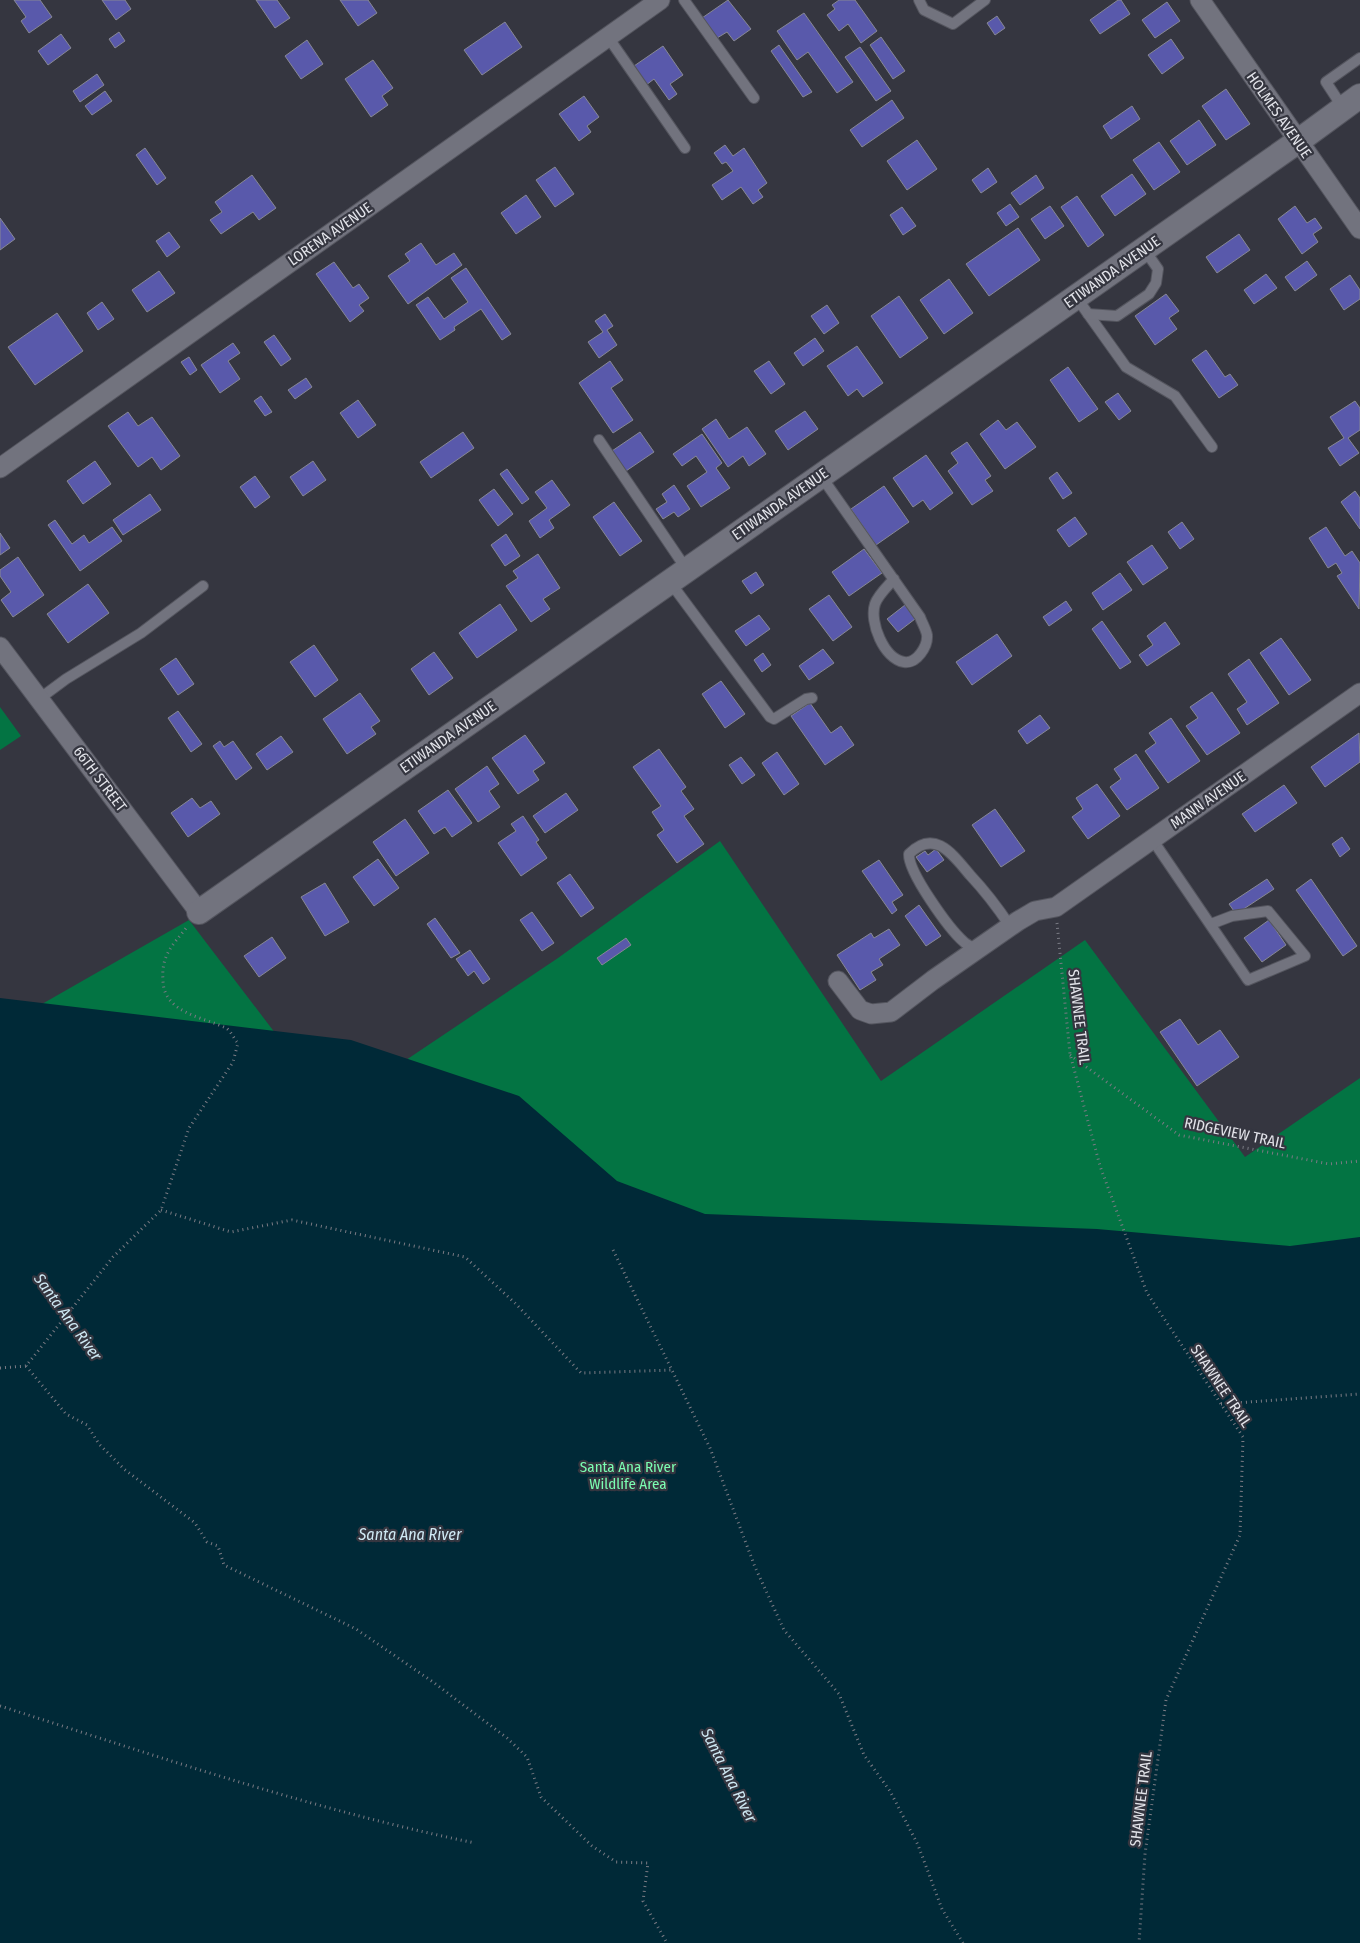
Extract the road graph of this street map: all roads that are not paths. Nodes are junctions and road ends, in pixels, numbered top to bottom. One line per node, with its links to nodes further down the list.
1 (660, 0): 6 (street, LORENA AVENUE)
2 (684, 0): 8 (lane)
3 (919, 0): 4 (lane)
4 (985, 0)
5 (1200, 0): 10 (street, HOLMES AVENUE)
6 (608, 37): 11 (lane); 17 (street, LORENA AVENUE)
7 (1360, 58): 9 (lane)
8 (754, 98)
9 (1352, 102): 10 (street, ETIWANDA AVENUE)
10 (1297, 142): 12 (street, HOLMES AVENUE); 13 (street, ETIWANDA AVENUE)
11 (685, 148)
12 (1360, 229)
13 (1144, 249): 14 (street, ETIWANDA AVENUE); 14 (lane)
14 (1082, 306): 16 (lane); 18 (street, ETIWANDA AVENUE)
15 (599, 440): 19 (lane)
16 (1212, 447)
17 (0, 468)
18 (821, 476): 19 (street, ETIWANDA AVENUE); 20 (lane)
19 (679, 576): 24 (lane); 27 (street, ETIWANDA AVENUE)
20 (894, 579): 20 (lane)
21 (204, 586): 25 (lane)
22 (0, 647): 25 (street, 66TH STREET)
23 (1360, 693): 26 (street, MANN AVENUE)
24 (812, 698)
25 (39, 699): 27 (street, 66TH STREET)
26 (1152, 839): 28 (lane); 29 (street, MANN AVENUE)
27 (199, 912)
28 (1211, 924): 28 (lane)
29 (1010, 926): 30 (street, MANN AVENUE); 30 (lane)
30 (977, 950): 31 (street, MANN AVENUE)
31 (838, 981)

